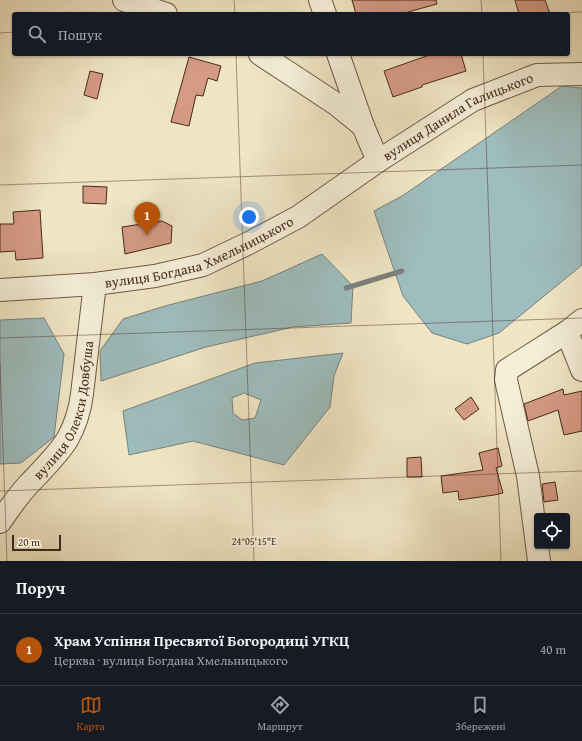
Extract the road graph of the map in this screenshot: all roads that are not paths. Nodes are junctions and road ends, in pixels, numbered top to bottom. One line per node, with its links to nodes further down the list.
1 (124, 0): 3 (street)
2 (320, 0): 4 (street)
3 (160, 12)
4 (324, 12)
5 (263, 56): 8 (street)
6 (339, 56): 8 (street, вулиця Данила Галицького)
7 (582, 74): 9 (street, вулиця Данила Галицького)
8 (363, 126): 9 (street, вулиця Данила Галицького)
9 (378, 161): 10 (street, вулиця Богдана Хмельницького)
10 (95, 284): 11 (street, вулиця Богдана Хмельницького); 14 (street, вулиця Олекси Довбуша)
11 (0, 290)
12 (574, 326): 13 (street); 15 (street)
13 (582, 370)
14 (4, 509)
15 (539, 561)

